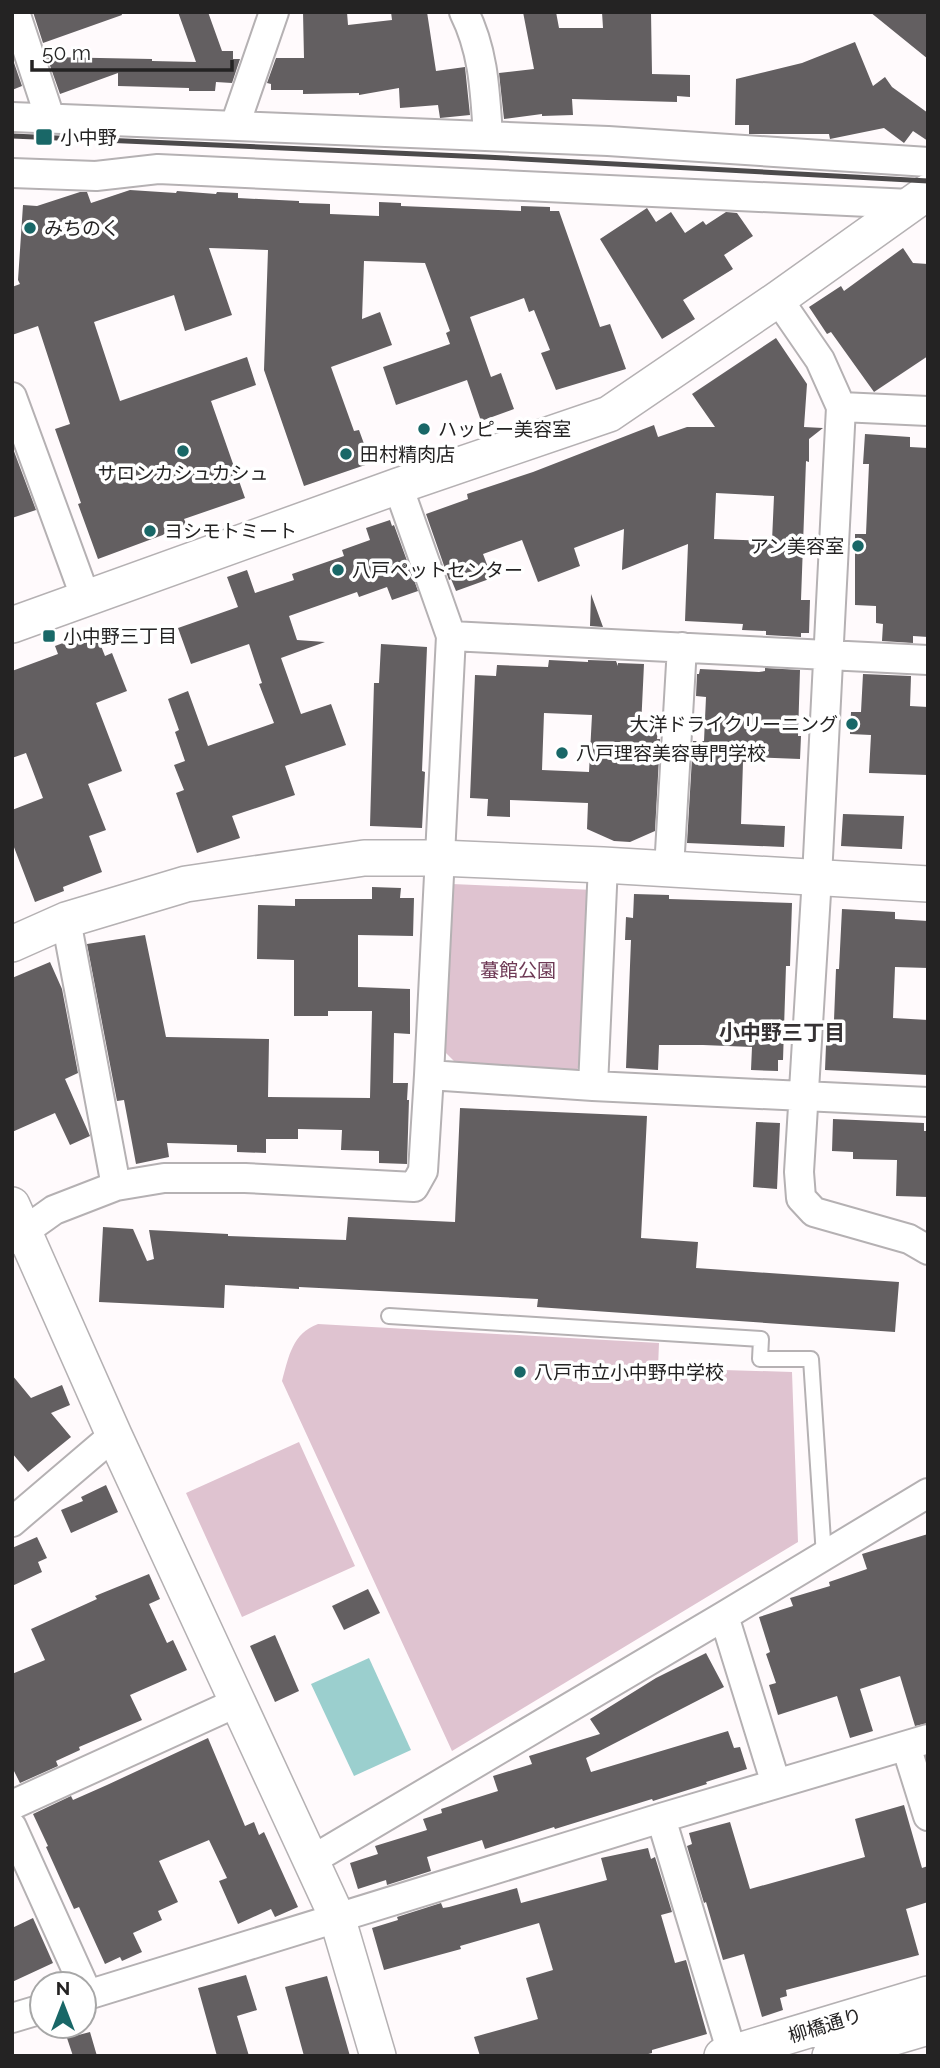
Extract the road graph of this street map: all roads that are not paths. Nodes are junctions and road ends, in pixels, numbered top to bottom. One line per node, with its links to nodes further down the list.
1 (15, 12): 5 (street)
2 (274, 12): 6 (street)
3 (464, 12): 7 (street)
4 (12, 117): 5 (street)
5 (50, 118): 6 (street)
6 (234, 125): 7 (street)
7 (488, 136): 8 (street)
8 (928, 162)
9 (12, 173): 10 (street)
10 (922, 201): 11 (street)
11 (778, 299): 13 (street); 15 (street)
12 (12, 397): 16 (street)
13 (841, 407): 14 (street); 20 (street)
14 (928, 411)
15 (398, 486): 16 (street); 18 (street)
16 (86, 598): 17 (street)
17 (12, 625)
18 (452, 636): 19 (street); 22 (street)
19 (682, 648): 20 (street); 24 (street)
20 (828, 655): 21 (street); 25 (street)
21 (928, 660)
22 (439, 858): 23 (street); 27 (street); 29 (street)
23 (603, 865): 24 (street); 30 (street)
24 (669, 869): 25 (street)
25 (817, 877): 26 (street); 31 (street)
26 (928, 884)
27 (66, 920): 28 (street); 33 (street)
28 (12, 944)
29 (429, 1075): 30 (street); 33 (street)
30 (593, 1086): 31 (street)
31 (804, 1095): 32 (street); 35 (street)
32 (928, 1102)
33 (116, 1186): 34 (street)
34 (16, 1225): 37 (street)
35 (928, 1250)
36 (389, 1315): 40 (lane)
37 (114, 1435): 39 (street); 42 (street)
38 (928, 1493): 40 (street)
39 (12, 1522)
40 (824, 1556): 41 (street)
41 (724, 1616): 44 (street); 49 (street)
42 (238, 1702): 45 (street); 49 (street)
43 (917, 1743): 44 (street); 46 (street)
44 (776, 1784): 47 (street)
45 (12, 1805)
46 (928, 1816)
47 (661, 1818): 50 (street); 55 (street)
48 (12, 1827): 51 (street)
49 (312, 1860): 50 (street)
50 (337, 1917): 52 (street); 56 (street)
51 (76, 1970)
52 (98, 1986)
53 (928, 1994): 55 (street, 柳橋通り)
54 (928, 2027): 57 (street, 柳橋通り)
55 (727, 2054)
56 (378, 2056)
57 (830, 2056)

